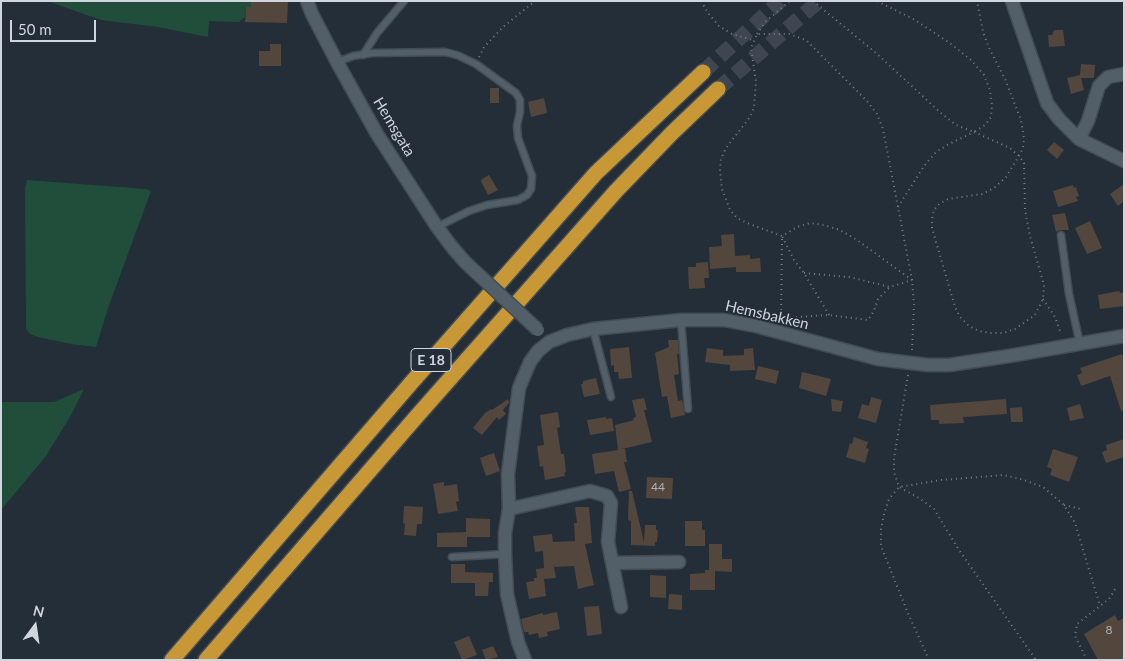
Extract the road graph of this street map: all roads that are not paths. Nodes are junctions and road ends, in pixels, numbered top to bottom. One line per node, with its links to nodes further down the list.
1 (307, 1): 5 (street, Hemsgata)
2 (404, 1): 4 (lane)
3 (1015, 4): 9 (street)
4 (363, 55): 5 (lane); 11 (lane)
5 (337, 62): 11 (street, Hemsgata)
6 (703, 72): 26 (highway, E 18)
7 (1124, 74): 9 (street)
8 (718, 89): 27 (highway, E 18)
9 (1079, 139): 10 (street)
10 (1124, 160)
11 (437, 228): 16 (street, Hemsgata, bridge)
12 (1061, 235): 17 (lane)
13 (681, 320): 14 (street, Hemsbakken); 17 (street, Hemsbakken); 19 (lane)
14 (593, 329): 16 (street, Hemsbakken); 18 (lane)
15 (1124, 336): 17 (street, Hemsbakken)
16 (549, 342): 20 (street, Hemsbakken)
17 (1080, 344)
18 (611, 397)
19 (688, 409)
20 (509, 510): 21 (street, Hemsbakken); 24 (street)
21 (505, 554): 22 (lane); 28 (street, Hemsbakken)
22 (452, 557)
23 (679, 562): 24 (street)
24 (613, 564): 25 (street)
25 (621, 607)
26 (172, 660)
27 (206, 660)
28 (525, 660)

